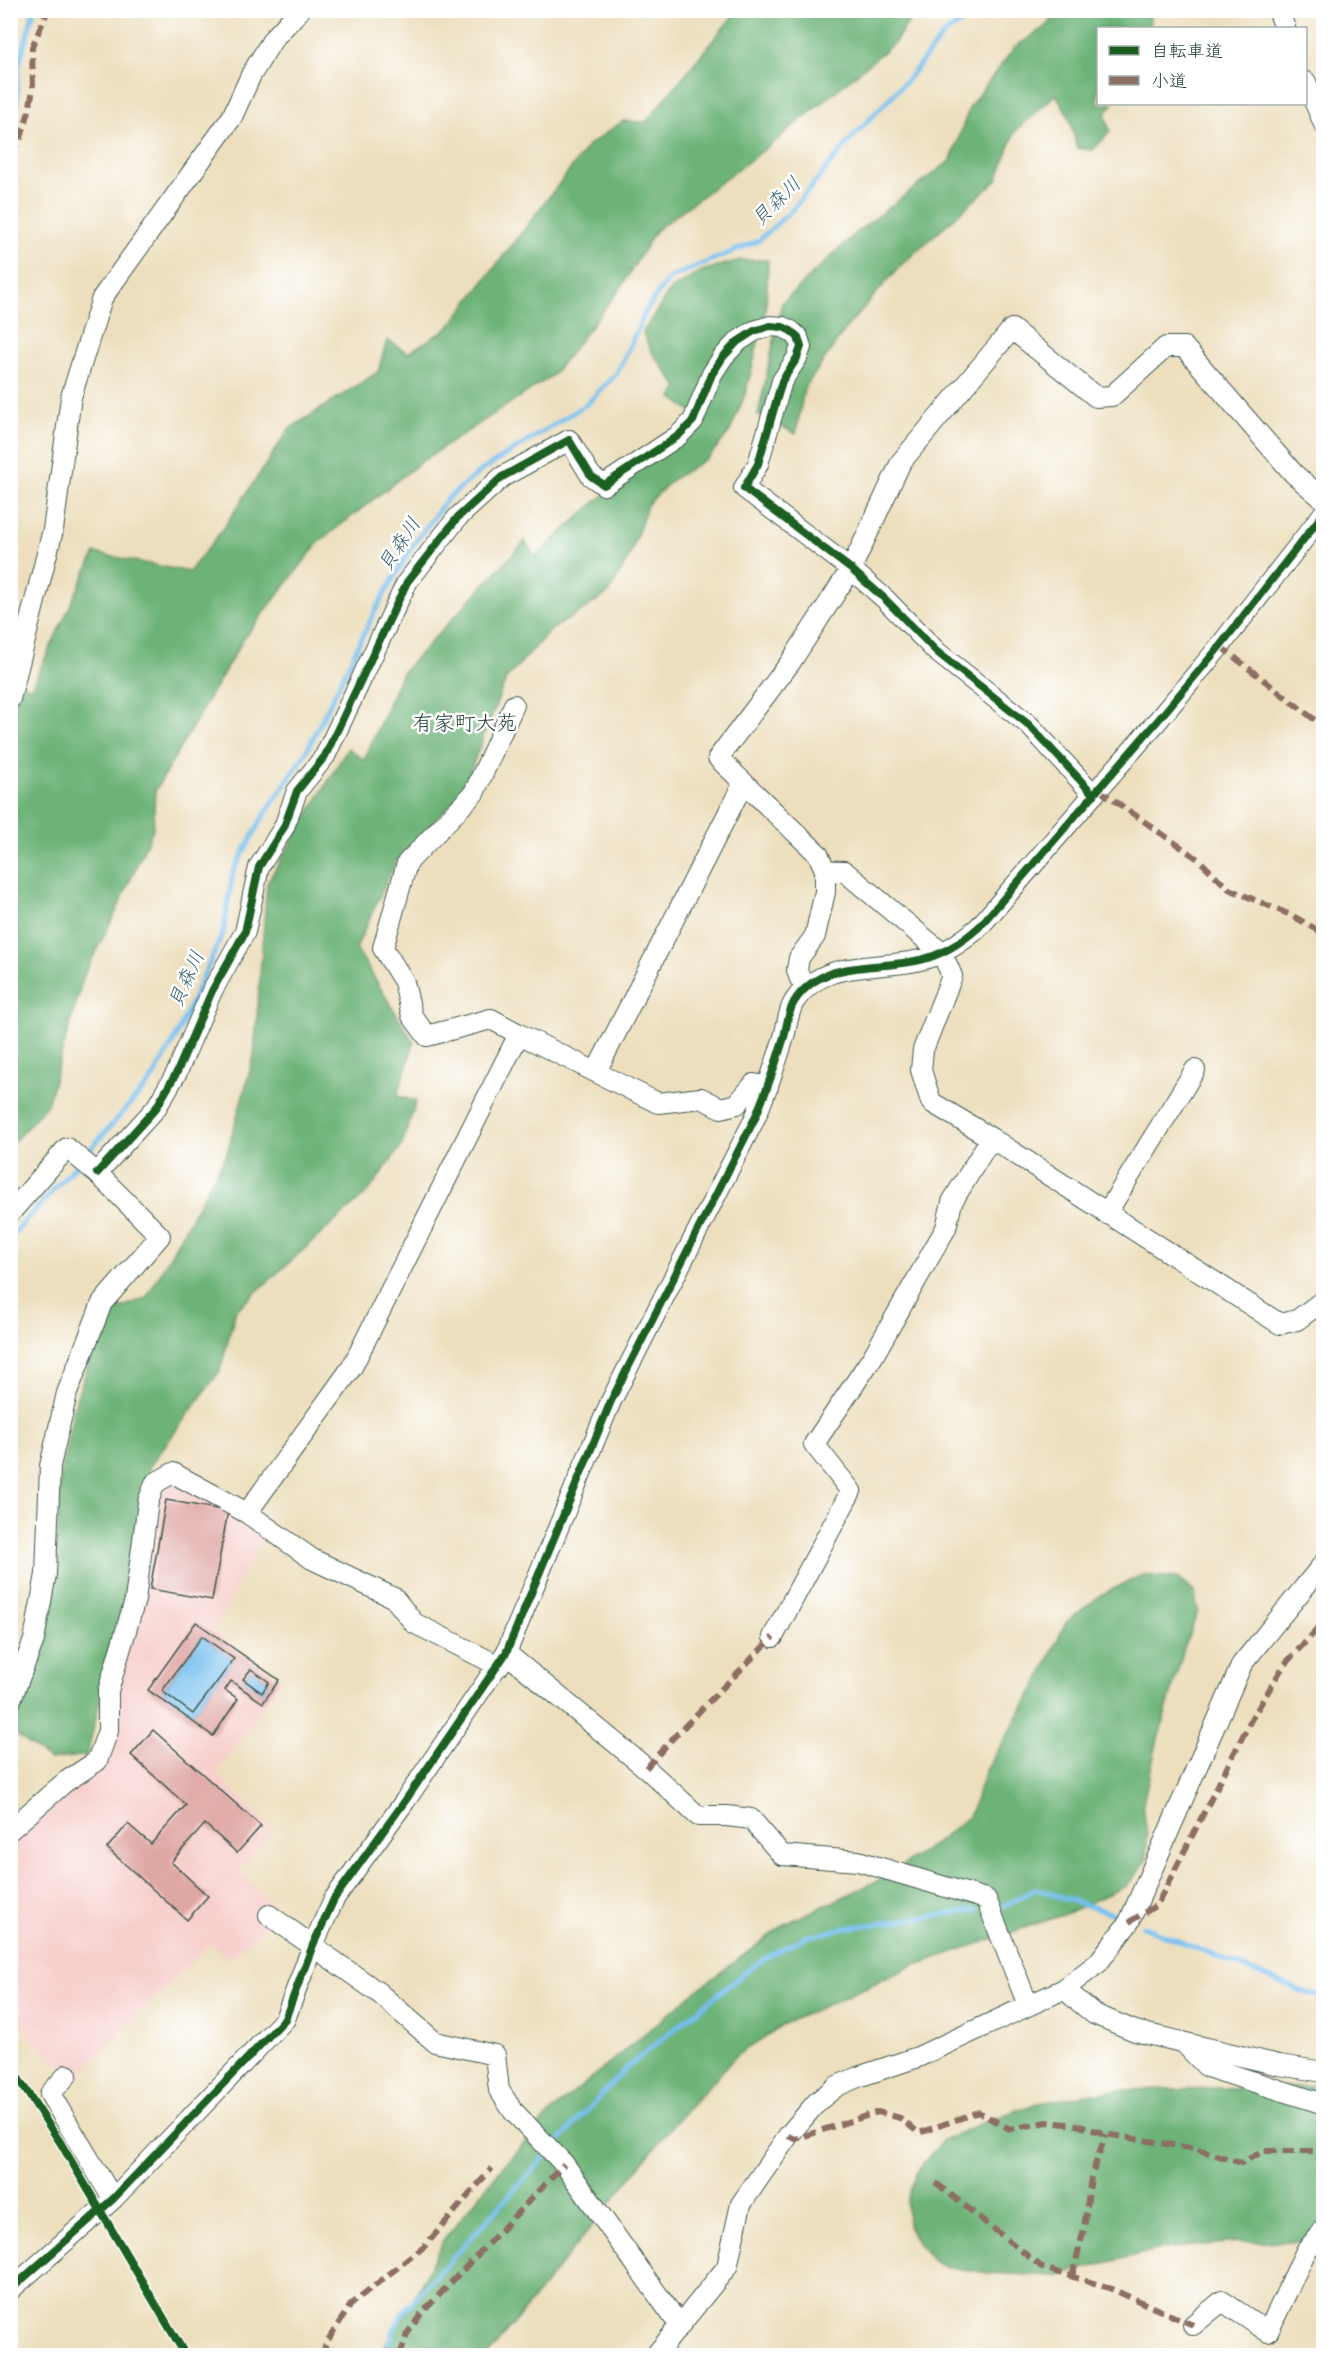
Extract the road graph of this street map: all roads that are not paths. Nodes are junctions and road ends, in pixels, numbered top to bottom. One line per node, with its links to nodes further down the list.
1 (300, 10): 9 (street)
2 (1278, 10): 3 (street)
3 (1285, 27)
4 (1307, 87): 5 (street)
5 (1323, 124)
6 (1323, 500): 8 (street)
7 (1323, 513): 12 (street)
8 (851, 569): 11 (street); 12 (street); 21 (street)
9 (10, 699)
10 (514, 705): 16 (street)
11 (743, 784): 13 (street); 18 (street)
12 (1094, 795): 14 (street)
13 (825, 870): 14 (street); 15 (street)
14 (942, 953): 15 (street); 20 (street)
15 (806, 985): 19 (street)
16 (519, 1034): 18 (street); 25 (street)
17 (1195, 1070): 23 (street)
18 (596, 1072): 19 (street)
19 (768, 1087): 28 (street)
20 (991, 1138): 23 (street); 27 (street)
21 (87, 1164): 22 (street); 29 (street)
22 (10, 1213)
23 (1106, 1214): 24 (street)
24 (1323, 1300)
25 (247, 1513): 28 (street); 30 (street)
26 (1323, 1563): 33 (street)
27 (773, 1637)
28 (502, 1660): 32 (street); 34 (street)
29 (10, 1702)
30 (10, 1830)
31 (269, 1915): 32 (street)
32 (313, 1945): 39 (street); 43 (street)
33 (1064, 1989): 34 (street); 35 (street)
34 (1028, 2005): 43 (street)
35 (1185, 2044): 36 (street); 38 (street)
36 (1323, 2072)
37 (68, 2075): 39 (street)
38 (1323, 2104)
39 (112, 2201): 41 (street)
40 (1323, 2229): 42 (street)
41 (10, 2290)
42 (1193, 2325)
43 (680, 2326): 44 (street)
44 (655, 2355)

